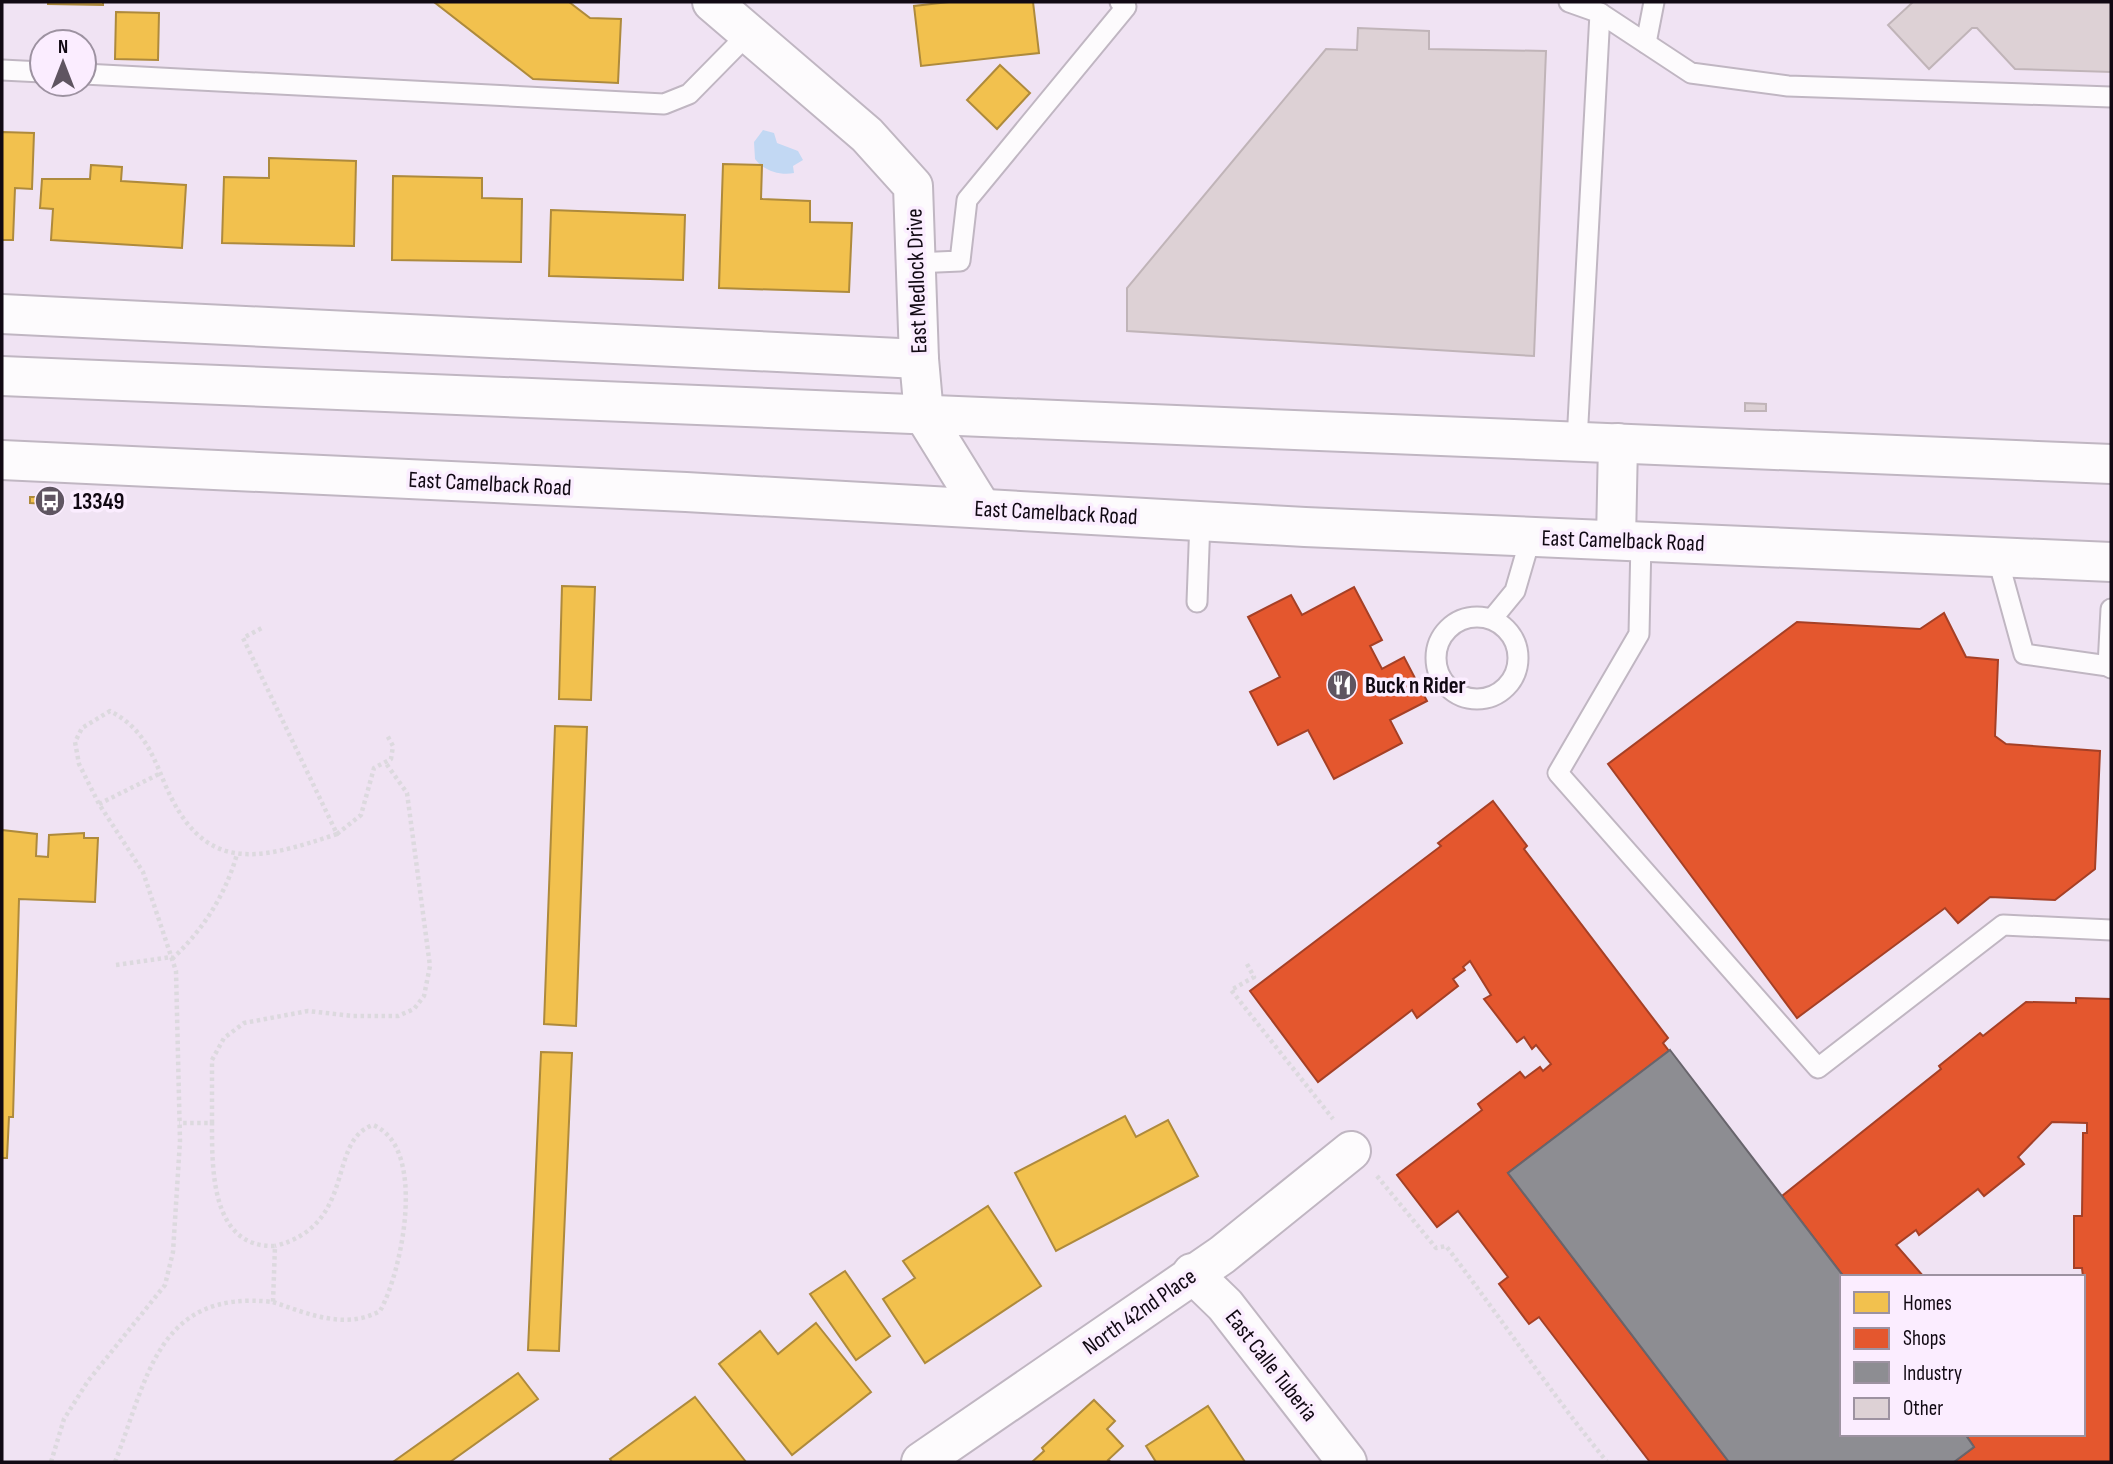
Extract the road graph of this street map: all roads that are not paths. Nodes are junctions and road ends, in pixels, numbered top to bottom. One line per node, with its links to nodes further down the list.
1 (712, 2): 6 (main road, East Medlock Drive)
2 (1120, 2): 12 (lane)
3 (1569, 2): 5 (lane)
4 (1654, 2): 7 (lane)
5 (1600, 13): 7 (lane); 17 (lane)
6 (749, 33): 10 (lane); 12 (main road, East Medlock Drive)
7 (1646, 43): 11 (lane)
8 (2, 70): 9 (lane)
9 (28, 71)
10 (98, 75)
11 (2111, 97)
12 (915, 263): 14 (main road, East Medlock Drive)
13 (2, 314): 14 (main road)
14 (919, 359): 16 (main road, East Medlock Drive)
15 (2, 376): 16 (main road)
16 (924, 415): 17 (main road); 21 (main road, East Medlock Drive)
17 (1577, 441): 18 (main road)
18 (1618, 443): 20 (main road); 24 (main road)
19 (2, 460): 21 (main road, East Camelback Road)
20 (2111, 464)
21 (981, 507): 22 (main road, East Camelback Road)
22 (1200, 520): 23 (main road, East Camelback Road); 27 (lane)
23 (1531, 536): 24 (main road, East Camelback Road); 29 (lane)
24 (1628, 540): 25 (main road, East Camelback Road); 31 (lane)
25 (1997, 556): 26 (main road, East Camelback Road); 30 (lane)
26 (2111, 562)
27 (1197, 603)
28 (2111, 609): 30 (lane)
29 (1492, 620): 29 (lane)
30 (2110, 667)
31 (2111, 930)
32 (1350, 1152): 33 (main road, North 42nd Place)
33 (1192, 1273): 34 (main road, North 42nd Place); 35 (main road, East Calle Tuberia)
34 (921, 1462)
35 (1347, 1462)

